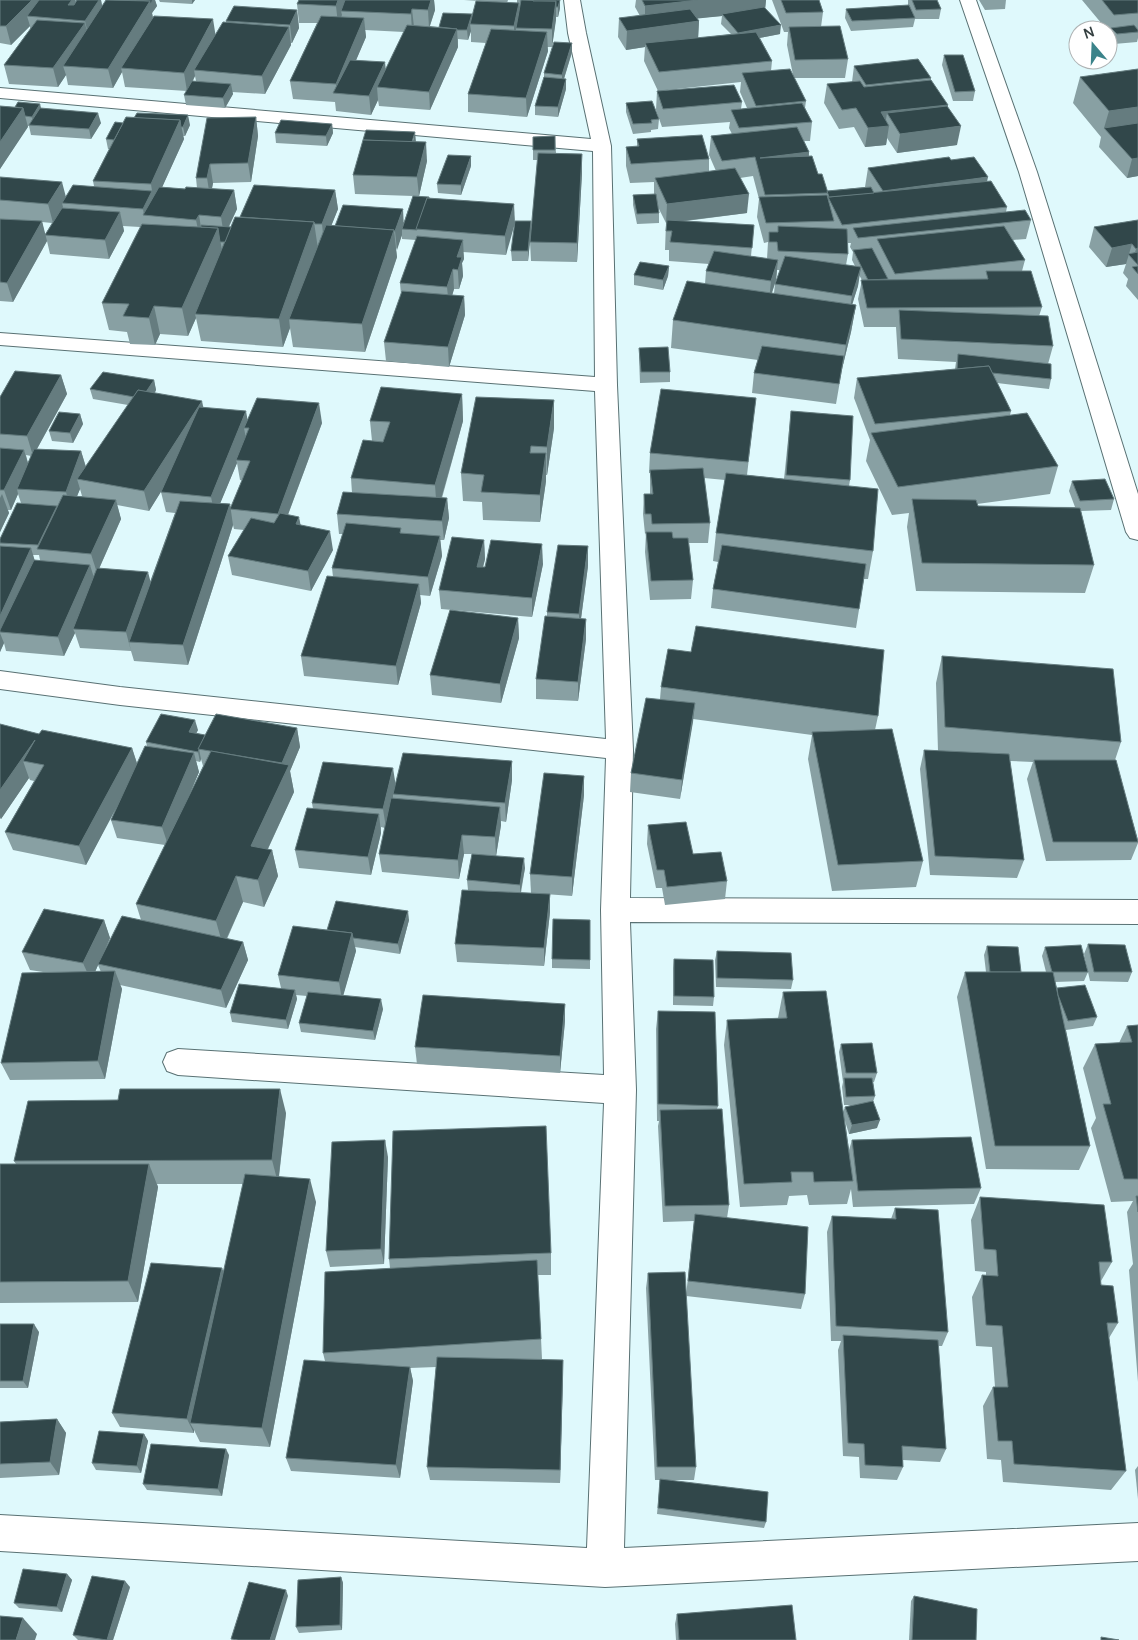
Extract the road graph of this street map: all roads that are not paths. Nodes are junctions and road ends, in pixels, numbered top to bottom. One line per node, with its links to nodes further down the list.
1 (572, 0): 4 (street)
2 (968, 0): 7 (street)
3 (0, 93): 4 (street)
4 (602, 146): 6 (street)
5 (0, 339): 6 (street)
6 (606, 385): 9 (street)
7 (1138, 532)
8 (0, 680): 9 (street)
9 (620, 750): 10 (street)
10 (615, 910): 11 (street); 13 (street)
11 (1138, 912)
12 (178, 1062): 13 (street)
13 (620, 1090): 16 (street)
14 (0, 1533): 16 (street)
15 (1138, 1542): 16 (street)
16 (605, 1568)

